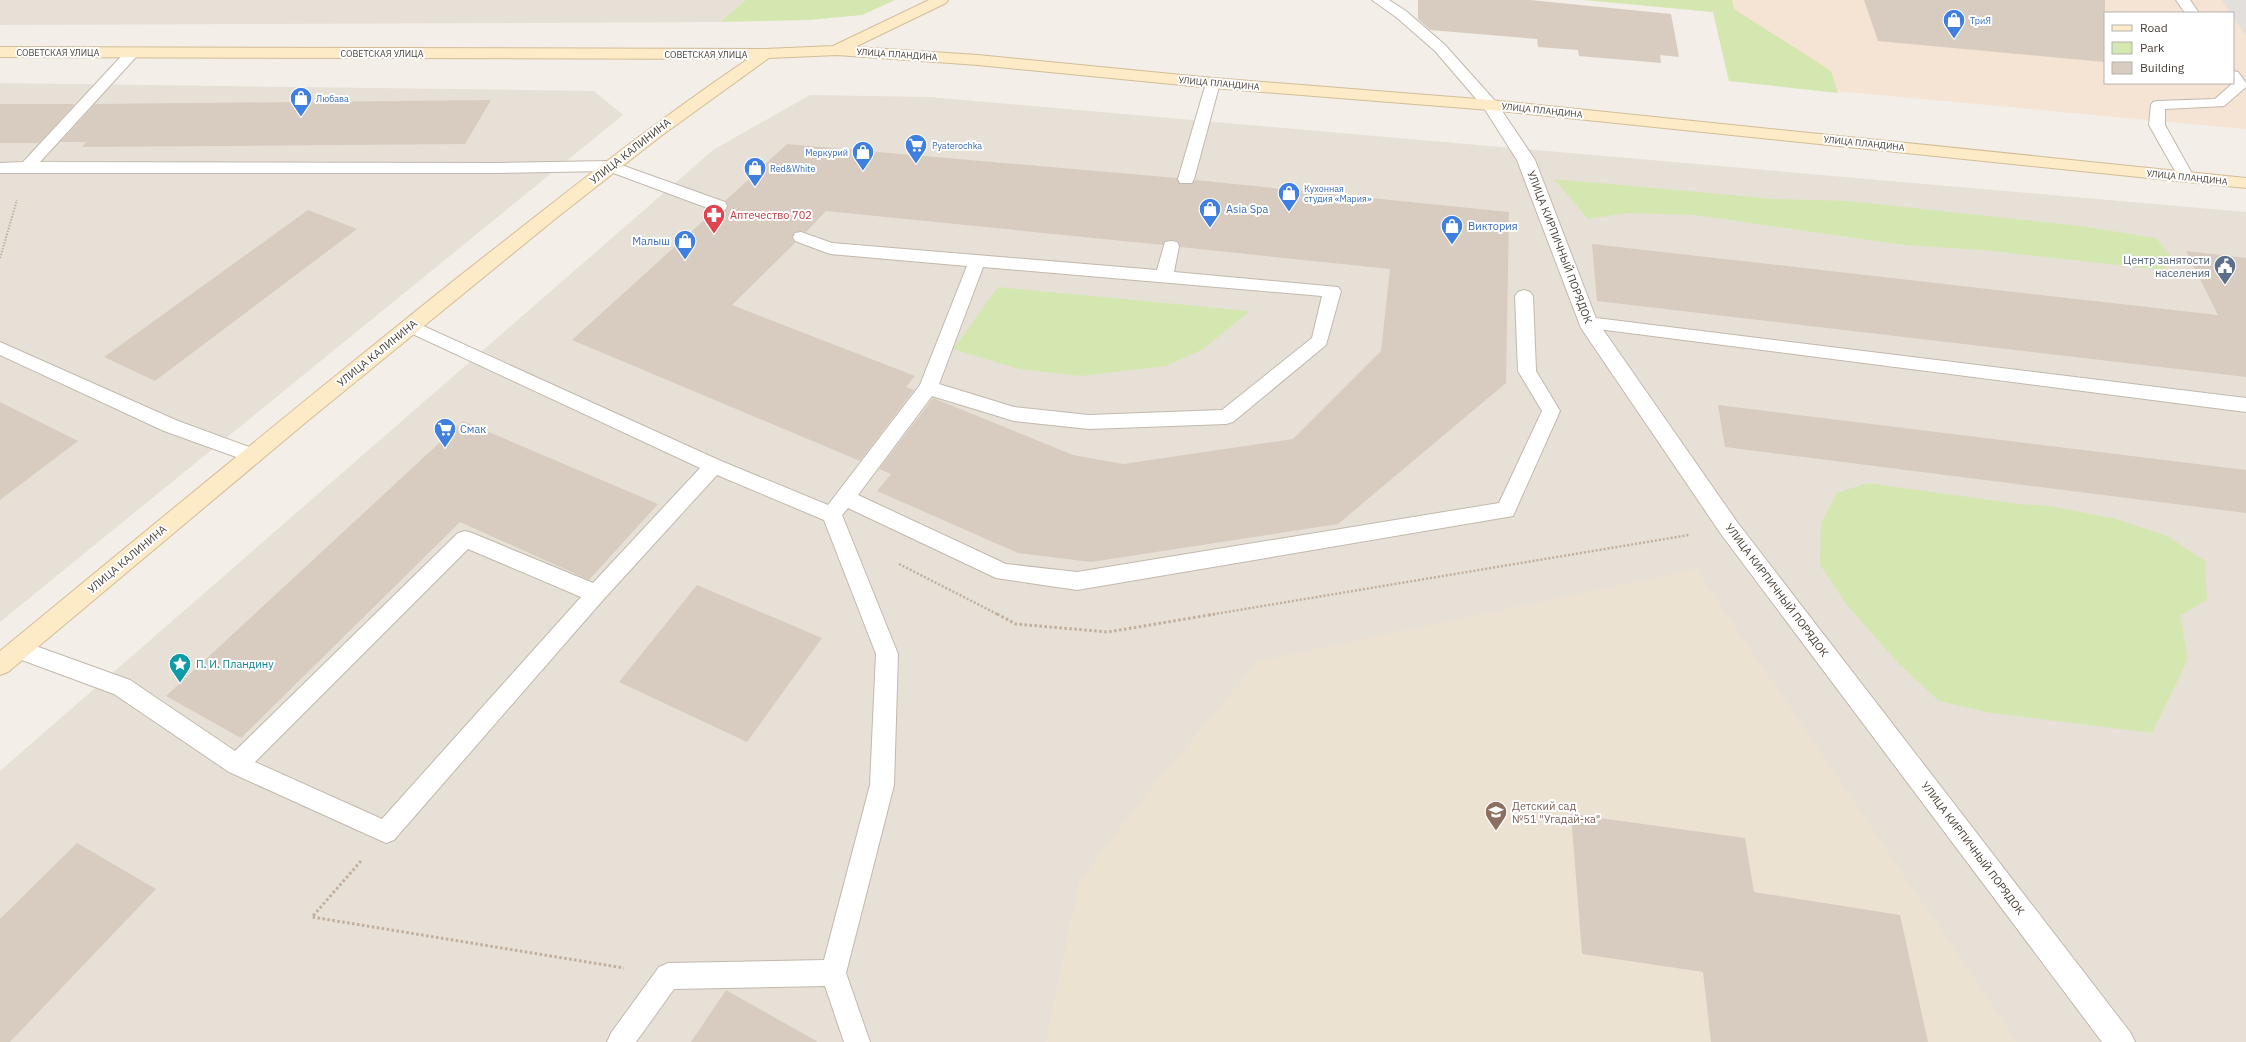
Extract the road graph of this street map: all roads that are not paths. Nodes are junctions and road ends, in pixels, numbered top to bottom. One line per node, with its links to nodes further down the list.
1 (941, 0): 5 (street)
2 (1379, 0): 11 (street, УЛИЦА КИРПИЧНЫЙ ПОРЯДОК)
3 (2183, 0): 4 (lane)
4 (2191, 12)
5 (837, 50): 8 (street, УЛИЦА ПЛАНДИНА); 10 (street, УЛИЦА ПЛАНДИНА)
6 (0, 52): 7 (street, СОВЕТСКАЯ УЛИЦА)
7 (132, 53): 8 (street, СОВЕТСКАЯ УЛИЦА); 13 (lane)
8 (764, 54): 12 (street, УЛИЦА КАЛИНИНА)
9 (2234, 76): 15 (lane)
10 (1213, 83): 11 (street, УЛИЦА ПЛАНДИНА); 16 (lane)
11 (1490, 105): 15 (street, УЛИЦА ПЛАНДИНА); 24 (street, УЛИЦА КИРПИЧНЫЙ ПОРЯДОК)
12 (610, 166): 13 (lane); 18 (lane); 25 (street, УЛИЦА КАЛИНИНА)
13 (27, 167): 14 (lane)
14 (0, 168)
15 (2186, 177): 17 (street, УЛИЦА ПЛАНДИНА)
16 (1186, 179)
17 (2246, 183)
18 (719, 206)
19 (801, 237): 21 (lane)
20 (1171, 246): 22 (lane)
21 (976, 261): 22 (lane); 27 (lane)
22 (1164, 278): 27 (lane)
23 (1524, 296): 31 (lane)
24 (1588, 323): 28 (lane); 40 (street, УЛИЦА КИРПИЧНЫЙ ПОРЯДОК)
25 (410, 326): 29 (street, УЛИЦА КАЛИНИНА); 30 (lane)
26 (0, 348): 29 (lane)
27 (928, 388): 31 (lane)
28 (2246, 405)
29 (253, 456): 34 (street, УЛИЦА КАЛИНИНА)
30 (714, 466): 32 (lane); 33 (lane)
31 (844, 498): 32 (lane)
32 (832, 515): 37 (lane)
33 (596, 594): 36 (lane); 36 (lane)
34 (19, 649): 35 (street, УЛИЦА КАЛИНИНА); 36 (lane)
35 (0, 664)
36 (237, 765)
37 (833, 973): 38 (lane); 39 (lane)
38 (620, 1042)
39 (857, 1042)
40 (2120, 1042)

